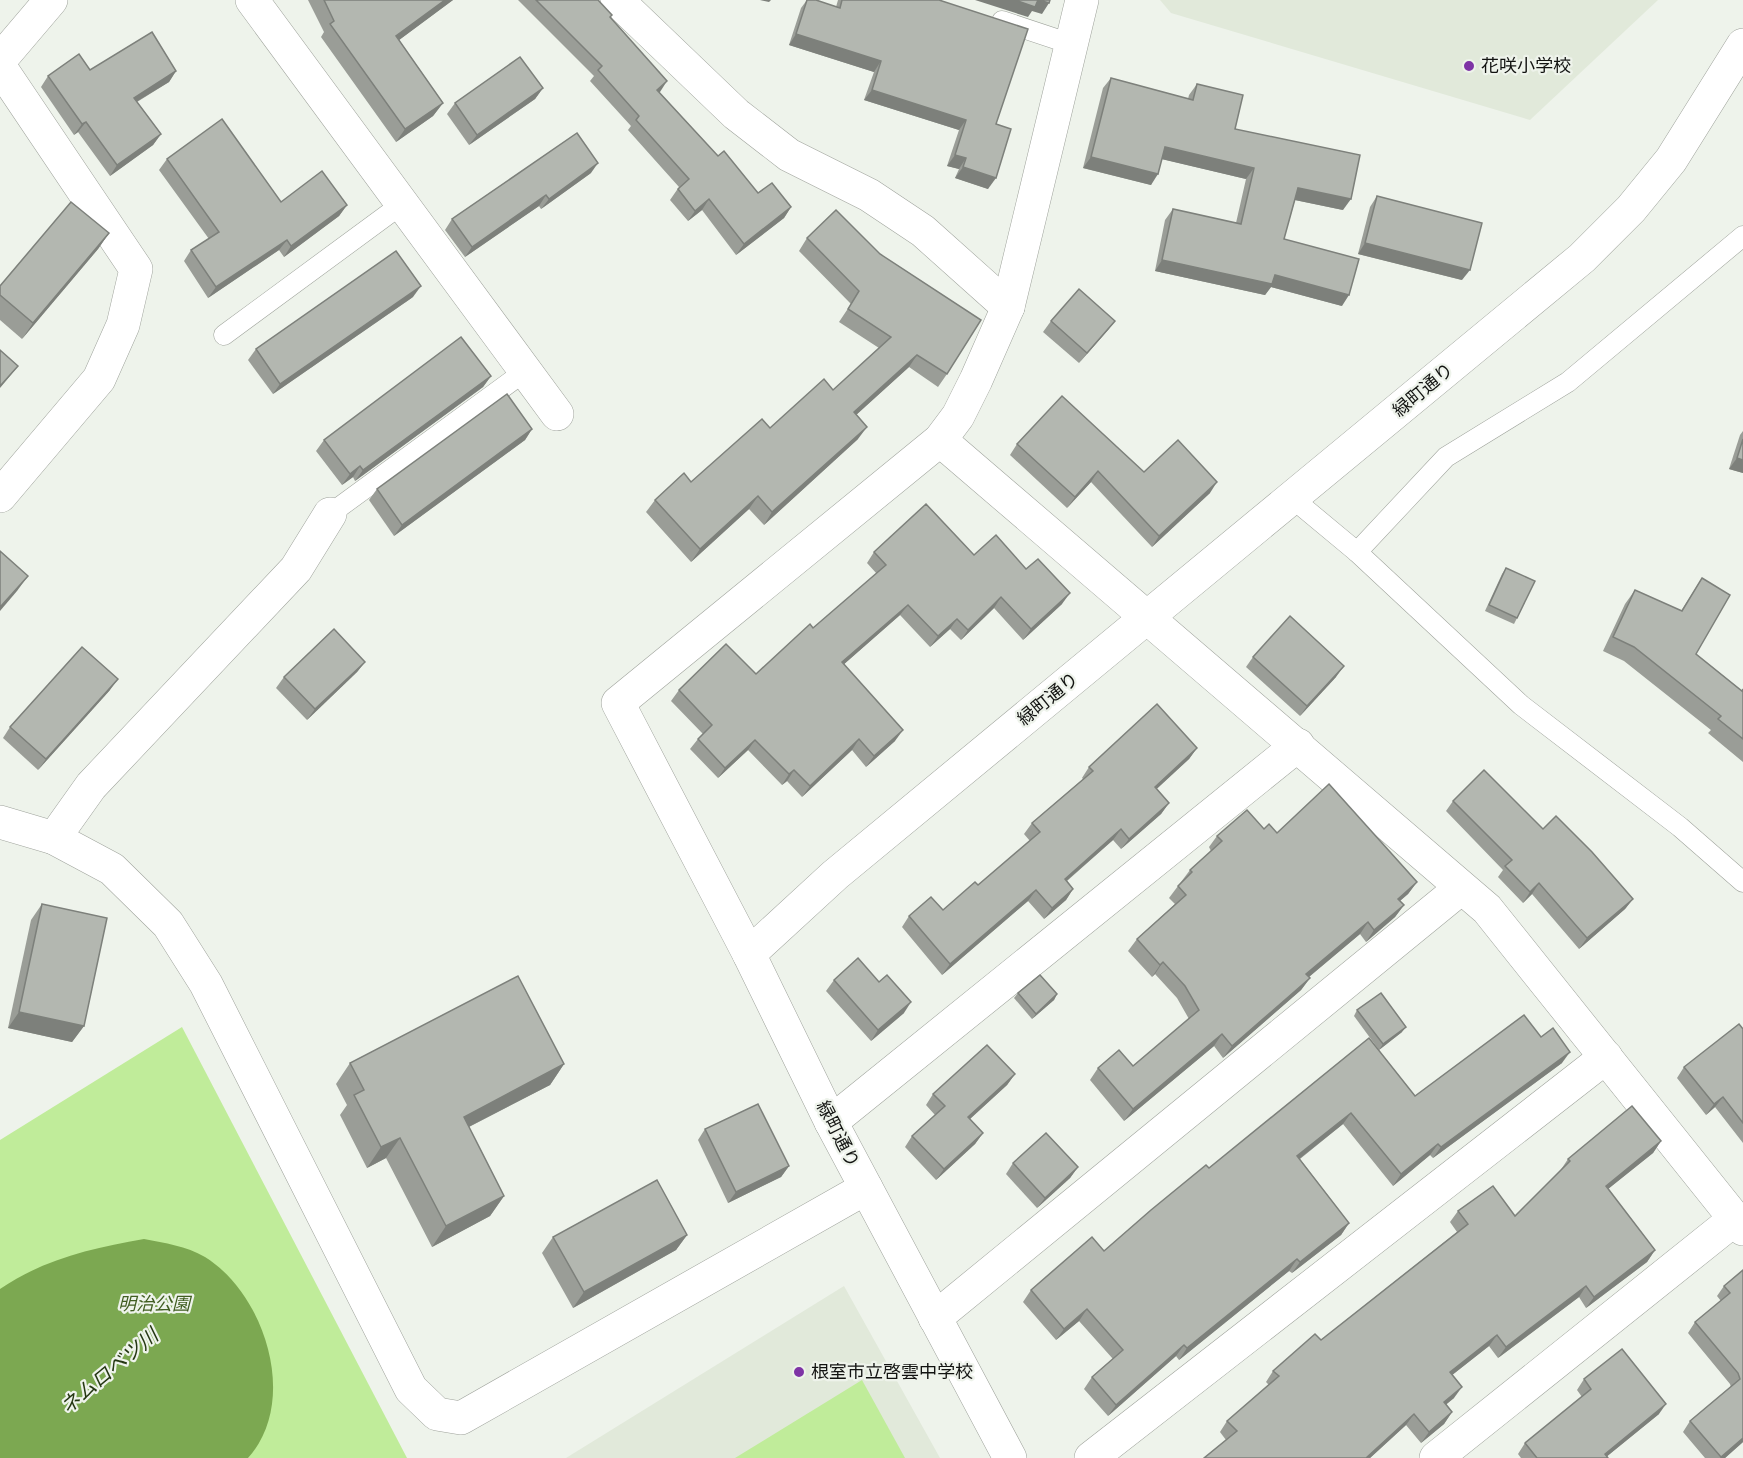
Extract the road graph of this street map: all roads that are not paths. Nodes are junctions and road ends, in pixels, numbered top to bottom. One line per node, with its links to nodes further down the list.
1 (51, 0): 8 (street)
2 (252, 0): 10 (street)
3 (617, 0): 12 (street)
4 (1082, 0): 6 (street)
5 (981, 15): 6 (lane)
6 (1071, 44): 12 (street)
7 (1743, 45): 18 (street, 緑町通り)
8 (0, 60)
9 (0, 68): 17 (street)
10 (402, 204): 13 (lane); 14 (street)
11 (1743, 236): 20 (lane)
12 (1008, 307): 16 (street)
13 (224, 335)
14 (524, 372): 15 (street); 19 (lane)
15 (557, 414)
16 (940, 440): 21 (street); 27 (street)
17 (0, 495)
18 (1292, 498): 20 (lane); 21 (street, 緑町通り)
19 (330, 514): 24 (street)
20 (1357, 552): 25 (lane)
21 (1149, 617): 22 (street); 27 (street, 緑町通り)
22 (1298, 745): 26 (street); 29 (street)
23 (0, 822): 24 (street)
24 (54, 838): 30 (street)
25 (1743, 882)
26 (1461, 888): 28 (street); 32 (street)
27 (749, 954): 29 (street, 緑町通り)
28 (1606, 1058): 31 (street); 34 (street)
29 (831, 1122): 30 (street, 緑町通り)
30 (866, 1188): 32 (street, 緑町通り)
31 (1739, 1224): 35 (street)
32 (935, 1318): 33 (street, 緑町通り)
33 (1010, 1458)
34 (1091, 1458)
35 (1436, 1458)

